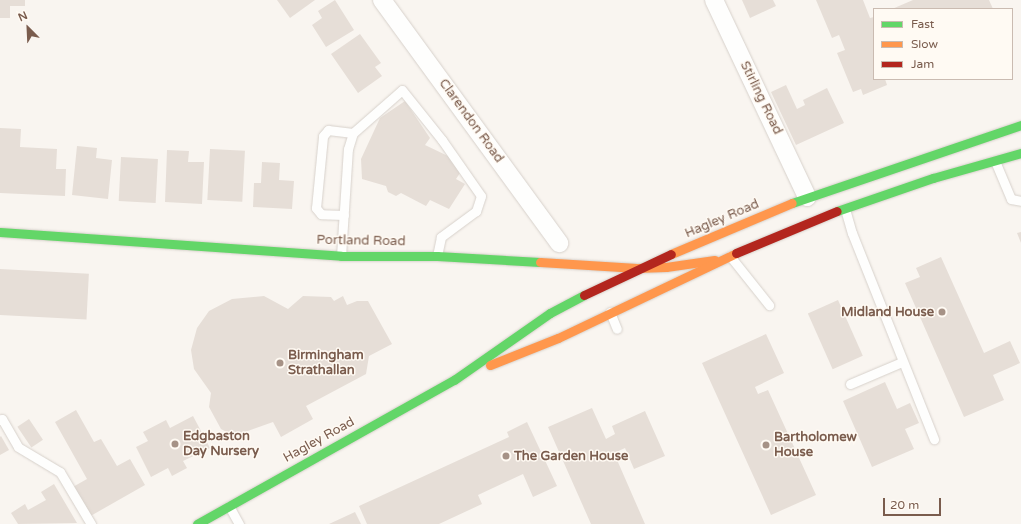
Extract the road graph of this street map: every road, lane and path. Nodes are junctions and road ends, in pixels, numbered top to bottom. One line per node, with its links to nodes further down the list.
1 (382, 0): 12 (street, Clarendon Road)
2 (714, 0): 7 (street, Stirling Road)
3 (1021, 125): 7 (main road, Hagley Road)
4 (353, 133): 10 (lane); 10 (lane); 14 (lane)
5 (1021, 153): 6 (main road, Hagley Road)
6 (994, 160): 8 (lane); 9 (main road, Hagley Road)
7 (807, 197): 17 (main road, Hagley Road)
8 (1021, 201)
9 (845, 208): 15 (main road, Hagley Road); 21 (lane)
10 (344, 215): 13 (lane)
11 (0, 232): 13 (main road, Portland Road)
12 (559, 243)
13 (341, 256): 14 (main road, Portland Road)
14 (437, 256): 17 (main road, Portland Road)
15 (730, 256): 16 (main road, Hagley Road); 18 (lane)
16 (721, 259): 17 (main road, Portland Road); 19 (main road, Hagley Road)
17 (637, 268): 22 (main road, Hagley Road)
18 (769, 305)
19 (610, 312): 20 (lane); 22 (main road, Hagley Road)
20 (617, 329)
21 (902, 362): 23 (lane); 25 (lane)
22 (454, 380): 26 (main road, Hagley Road)
23 (850, 384)
24 (0, 420): 27 (lane)
25 (934, 439)
26 (229, 506): 28 (main road, Hagley Road); 29 (lane)
27 (91, 524)
28 (198, 524)
29 (239, 524)

